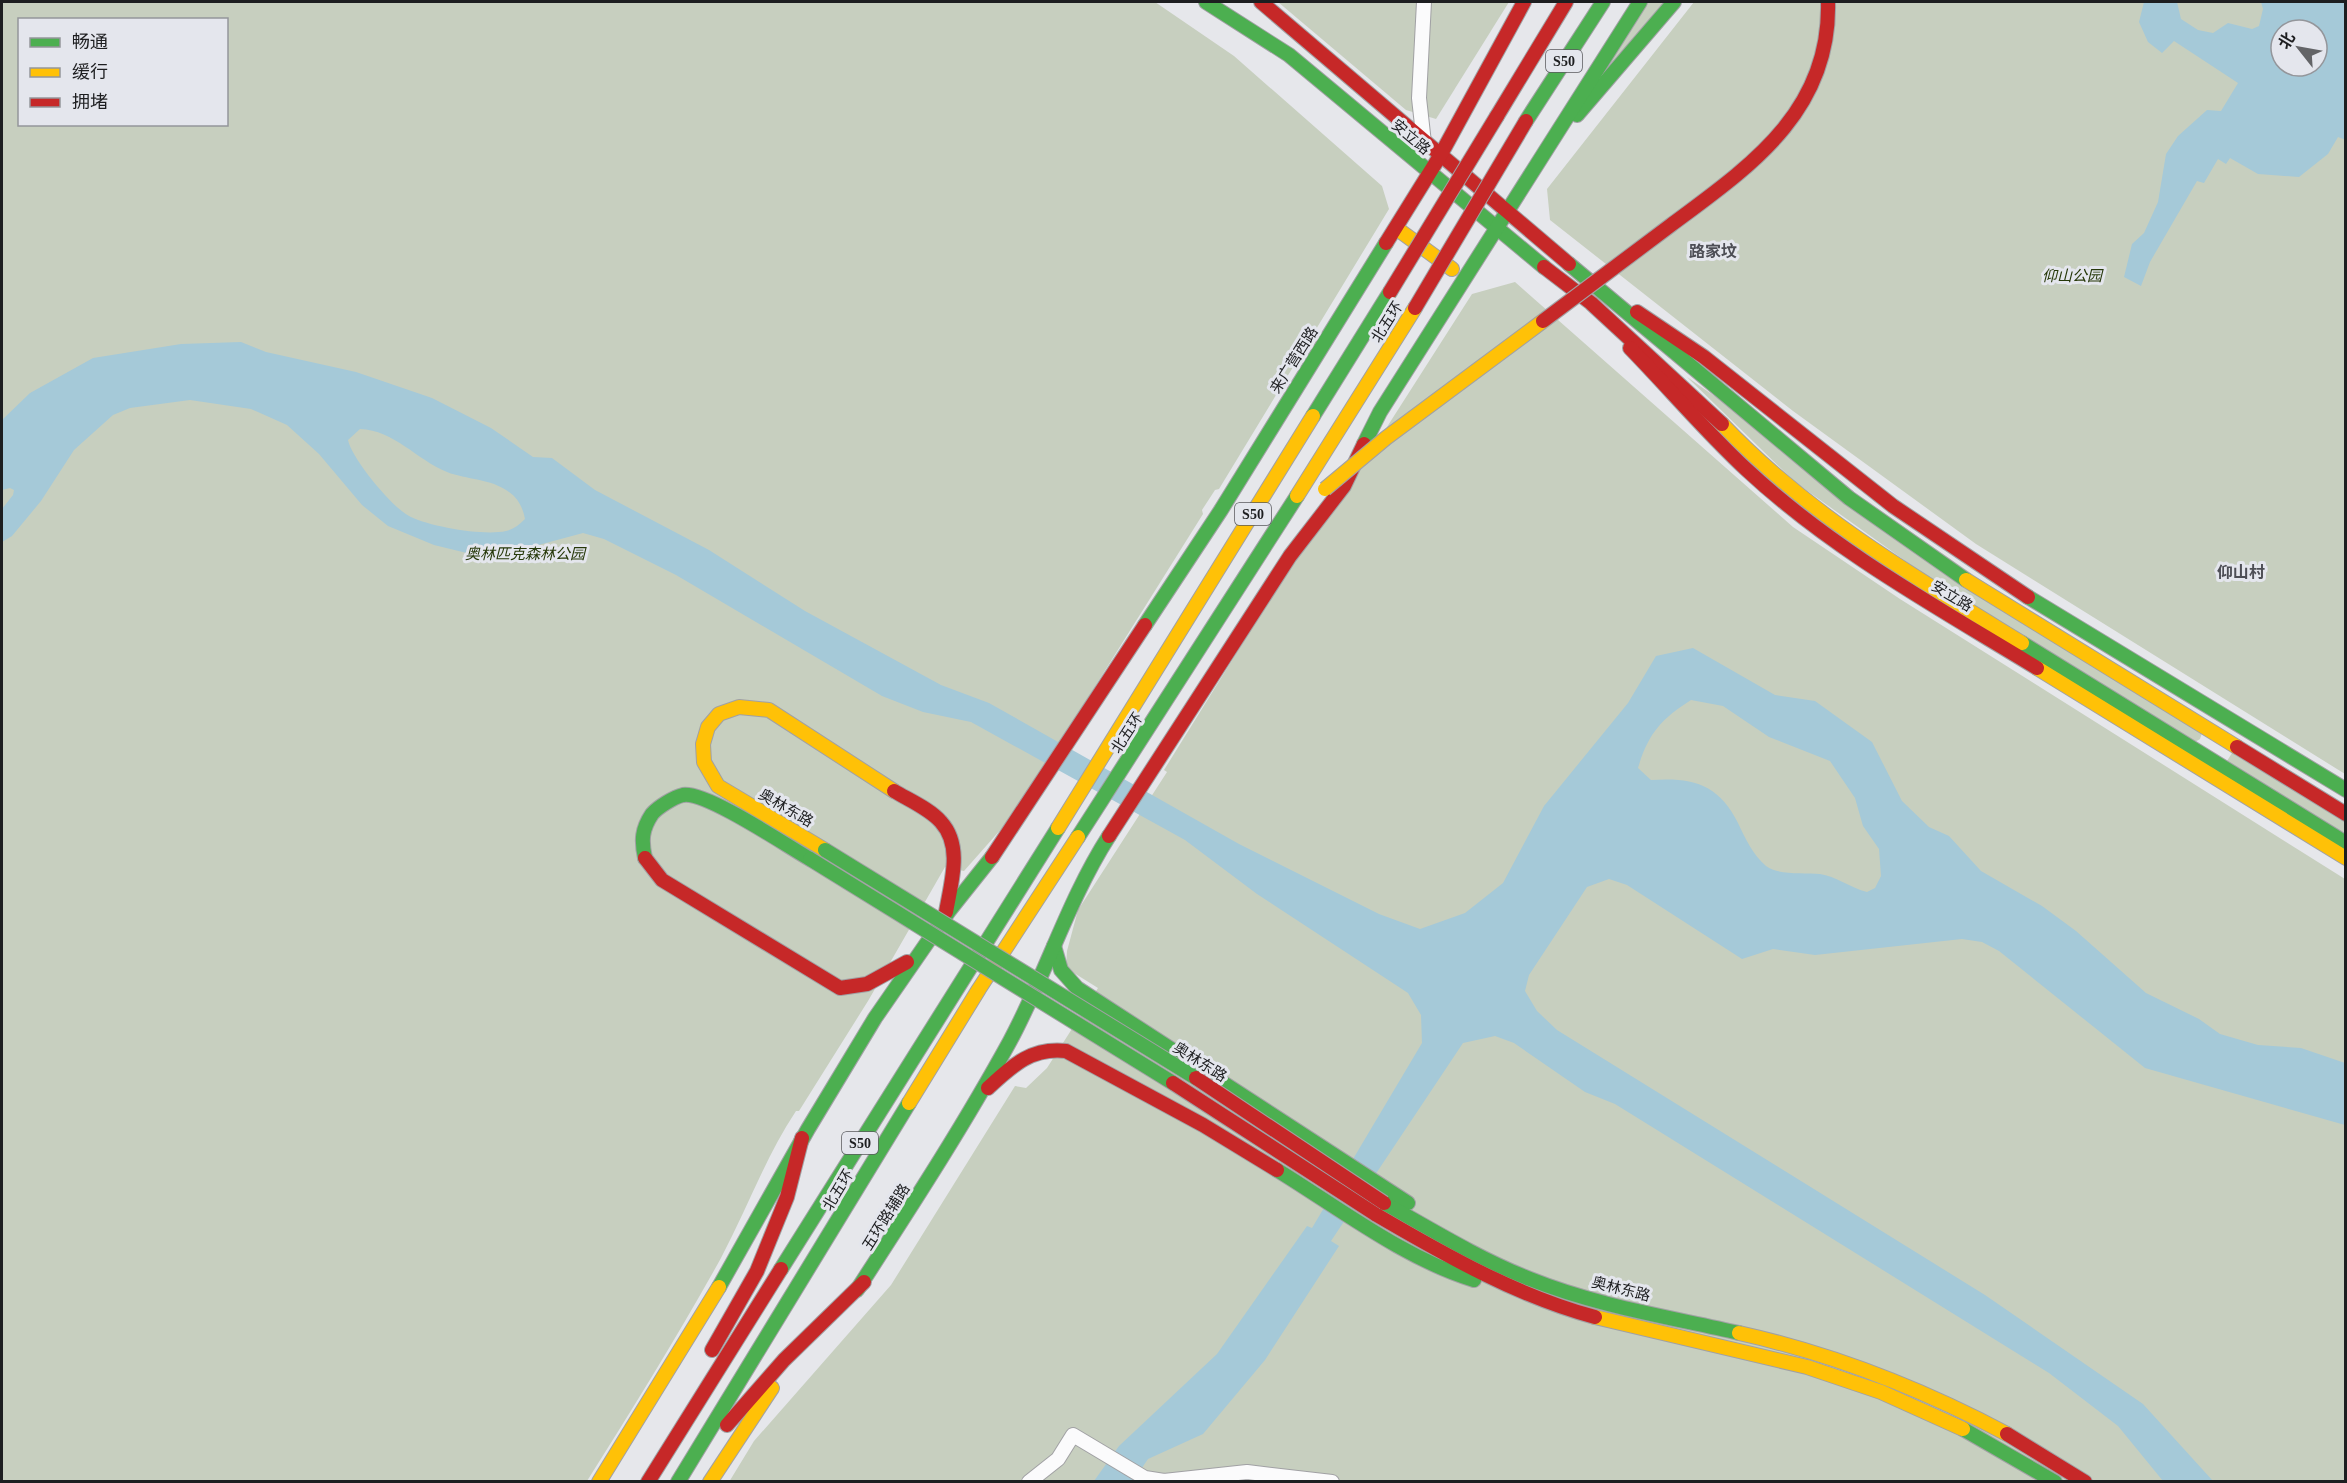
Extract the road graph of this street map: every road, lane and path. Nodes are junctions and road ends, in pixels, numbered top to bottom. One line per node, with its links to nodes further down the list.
1 (1206, 2): 13 (main road, 安立路)
2 (1261, 2): 10 (main road, 安立路)
3 (1424, 2): 10 (street)
4 (1524, 2): 11 (main road, 来广营西路)
5 (1566, 2): 37 (main road, 北五环 / S50, bridge)
6 (1603, 2): 20 (main road, 北五环 / S50, bridge)
7 (1640, 2): 12 (main road)
8 (1674, 2): 12 (main road)
9 (1828, 2): 20 (main road, bridge)
10 (1424, 143): 11 (main road, 安立路)
11 (1440, 156): 13 (main road, 来广营西路); 14 (main road, 安立路)
12 (1532, 169): 14 (main road, 五环路辅路)
13 (1429, 174): 15 (main road, 来广营西路); 16 (main road, 安立路)
14 (1506, 211): 16 (main road, 五环路辅路); 18 (main road, 安立路)
15 (1396, 228): 17 (main road); 25 (main road, 来广营西路)
16 (1495, 228): 17 (main road, 五环路辅路); 19 (main road, 安立路)
17 (1463, 278): 26 (main road, 五环路辅路)
18 (1601, 291): 21 (main road, 安立路); 22 (main road, 安立路)
19 (1591, 303): 23 (main road, 安立路); 24 (main road, 安立路)
20 (1257, 561): 35 (main road, 北五环 / S50)
21 (2346, 790)
22 (2346, 814)
23 (2346, 843)
24 (2346, 858)
25 (946, 913): 27 (main road, 来广营西路); 32 (main road, 奥林东路, bridge)
26 (1054, 946): 28 (main road); 30 (main road, 五环路辅路)
27 (914, 958): 31 (main road, 来广营西路); 32 (main road, 奥林东路, bridge)
28 (1117, 1012): 29 (main road); 32 (main road)
29 (1076, 1056): 30 (main road); 34 (main road)
30 (979, 1096): 33 (main road, 五环路辅路)
31 (802, 1138): 36 (main road, 来广营西路); 37 (main road)
32 (1381, 1201): 34 (main road, 奥林东路); 42 (main road, 奥林东路)
33 (864, 1282): 35 (main road); 38 (main road, 五环路辅路)
34 (1528, 1295): 41 (main road, 奥林东路)
35 (682, 1476)
36 (599, 1482)
37 (646, 1482)
38 (710, 1482)
39 (1029, 1482): 40 (street)
40 (1332, 1482)
41 (2055, 1482)
42 (2085, 1482)

